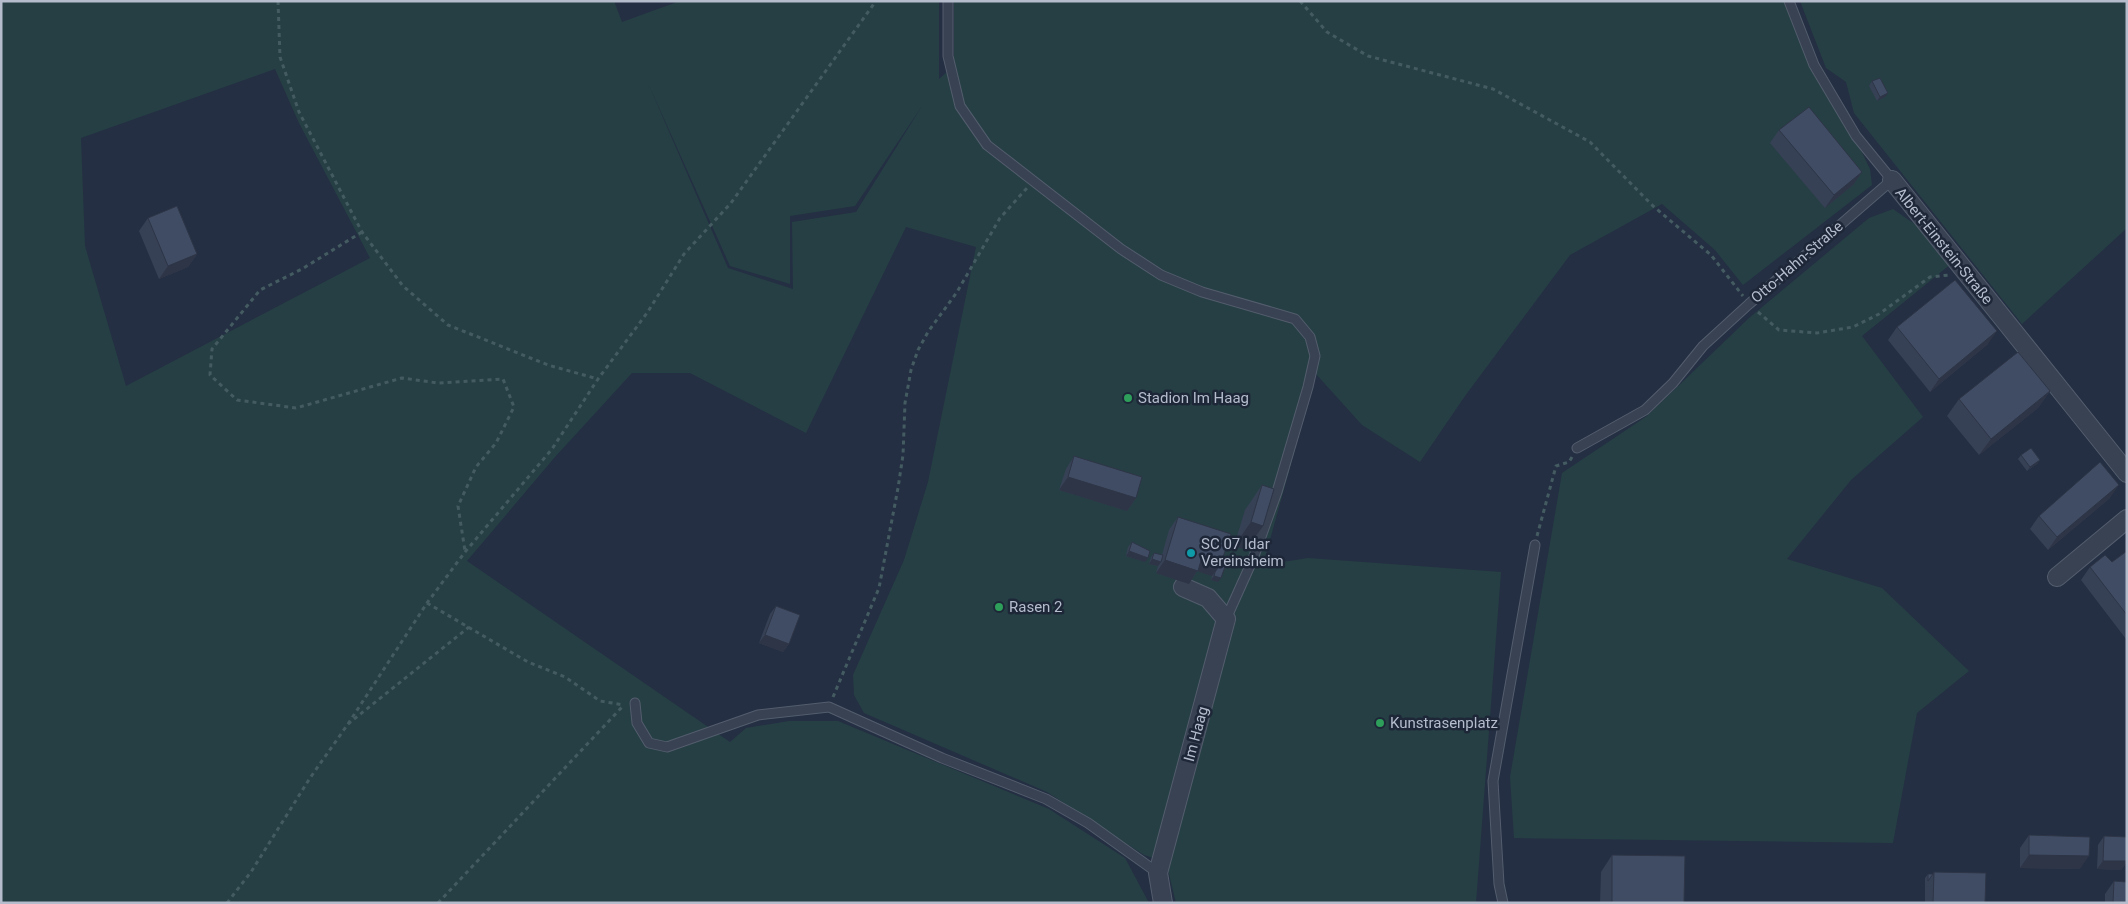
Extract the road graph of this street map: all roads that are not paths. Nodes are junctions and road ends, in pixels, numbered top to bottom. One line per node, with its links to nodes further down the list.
1 (948, 1): 10 (lane)
2 (1789, 1): 3 (lane, Albert-Einstein-Straße)
3 (1892, 180): 4 (lane, Otto-Hahn-Straße); 5 (street, Albert-Einstein-Straße)
4 (1577, 448)
5 (2127, 473)
6 (2127, 519): 8 (street)
7 (1535, 545): 14 (lane)
8 (2057, 577)
9 (1183, 587): 10 (street)
10 (1226, 619): 12 (street, Im Haag)
11 (636, 703): 12 (lane)
12 (1158, 873): 13 (street, Im Haag)
13 (1163, 903)
14 (1503, 903)

